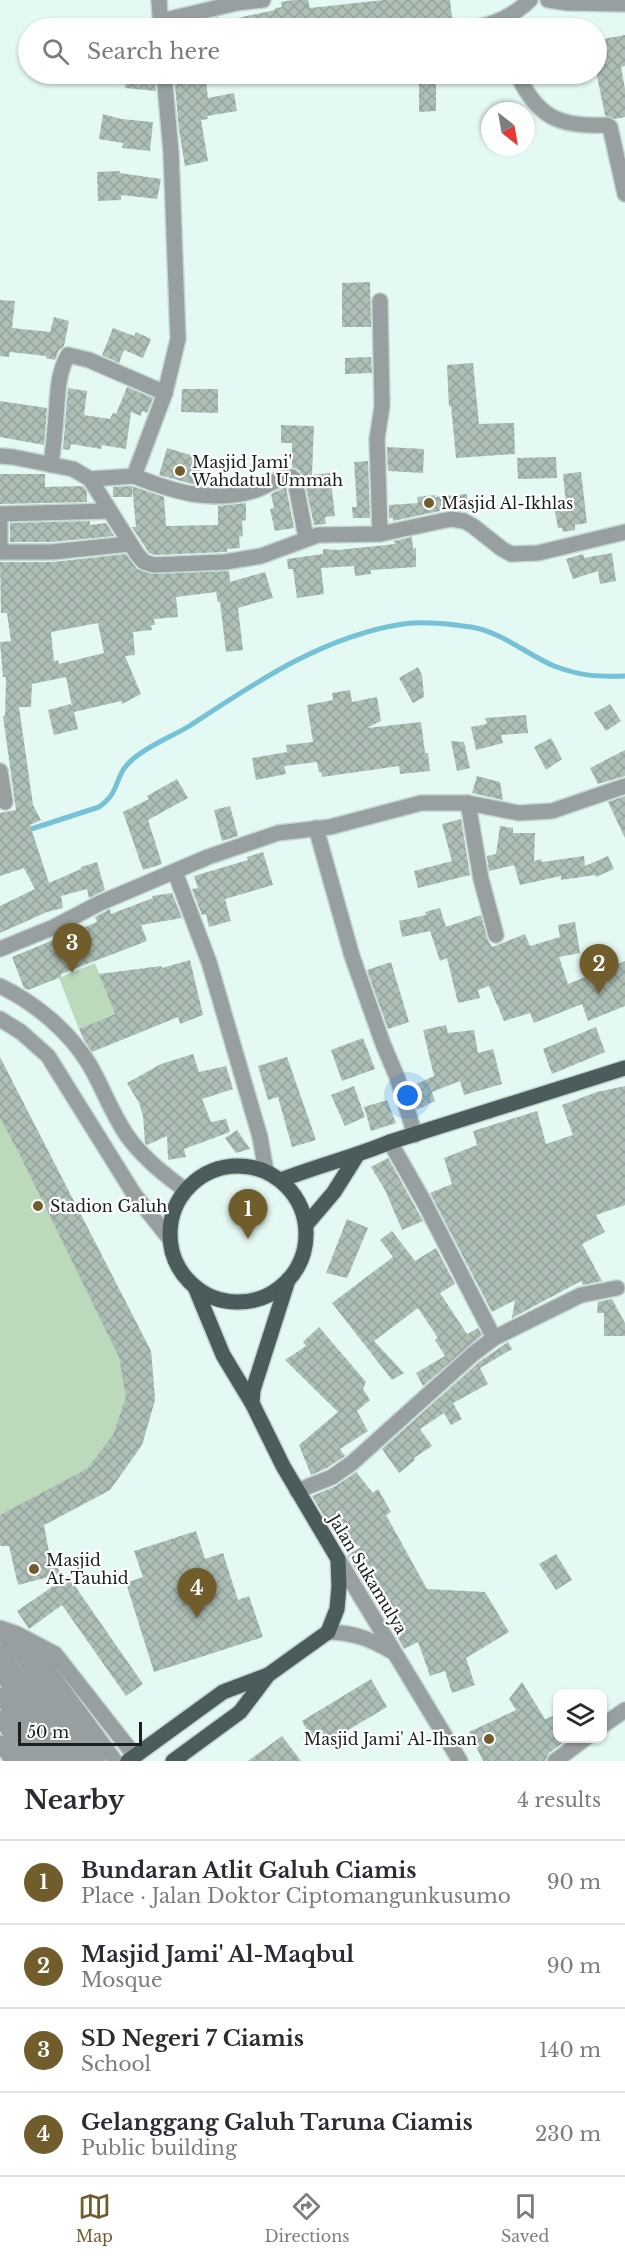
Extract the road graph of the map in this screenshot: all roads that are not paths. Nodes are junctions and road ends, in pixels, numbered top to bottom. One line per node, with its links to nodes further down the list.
1 (159, 0): 6 (street)
2 (263, 0): 7 (street)
3 (530, 0): 8 (street)
4 (548, 0): 5 (street)
5 (625, 4)
6 (160, 18)
7 (185, 18)
8 (508, 18)
9 (166, 84): 13 (street)
10 (523, 84): 11 (street)
11 (625, 194)
12 (380, 301): 21 (street)
13 (165, 393): 15 (street); 16 (street)
14 (0, 456): 15 (street)
15 (51, 465): 17 (street)
16 (134, 477): 17 (street); 22 (street)
17 (90, 479): 18 (street)
18 (110, 511): 19 (street); 23 (street)
19 (0, 514): 24 (street)
20 (625, 532): 21 (street)
21 (380, 534): 22 (street)
22 (306, 538): 23 (street)
23 (129, 544): 24 (street)
24 (0, 552)
25 (0, 771): 27 (street)
26 (625, 786): 28 (street)
27 (5, 802)
28 (468, 803): 29 (street); 31 (street)
29 (316, 828): 30 (street); 38 (street)
30 (175, 872): 32 (street); 41 (street)
31 (496, 935)
32 (0, 949)
33 (0, 986): 35 (street)
34 (0, 1019): 36 (street)
35 (67, 1035): 36 (street); 43 (street)
36 (48, 1056): 45 (street)
37 (625, 1068): 38 (main road)
38 (415, 1135): 39 (main road)
39 (390, 1142): 40 (main road); 49 (street)
40 (356, 1156): 42 (main road); 44 (main road)
41 (266, 1171): 42 (main road); 43 (main road)
42 (280, 1180): 44 (main road)
43 (185, 1190): 45 (main road)
44 (306, 1225): 46 (main road)
45 (169, 1238): 47 (main road)
46 (288, 1280): 47 (main road); 50 (main road)
47 (195, 1287): 50 (main road, Jalan Sukamulya)
48 (617, 1288): 49 (street)
49 (494, 1338): 51 (street)
50 (252, 1403): 51 (main road, Jalan Sukamulya)
51 (297, 1491): 52 (main road, Jalan Sukamulya)
52 (338, 1559): 53 (main road); 55 (street, Jalan Sukamulya)
53 (328, 1632): 55 (street); 57 (main road)
54 (6, 1637): 60 (street); 65 (street)
55 (395, 1653): 73 (street, Jalan Sukamulya)
56 (0, 1672): 65 (street)
57 (268, 1675): 66 (main road); 72 (main road)
58 (0, 1695): 69 (street)
59 (625, 1710): 62 (street)
60 (105, 1717): 65 (street); 66 (street)
61 (0, 1719): 68 (street)
62 (607, 1723)
63 (0, 1743): 67 (street)
64 (579, 1743): 74 (street)
65 (78, 1752): 70 (street); 71 (street)
66 (132, 1759)
67 (13, 1761)
68 (30, 1761)
69 (47, 1761)
70 (97, 1761)
71 (115, 1761)
72 (173, 1761)
73 (460, 1761)
74 (555, 1761)

